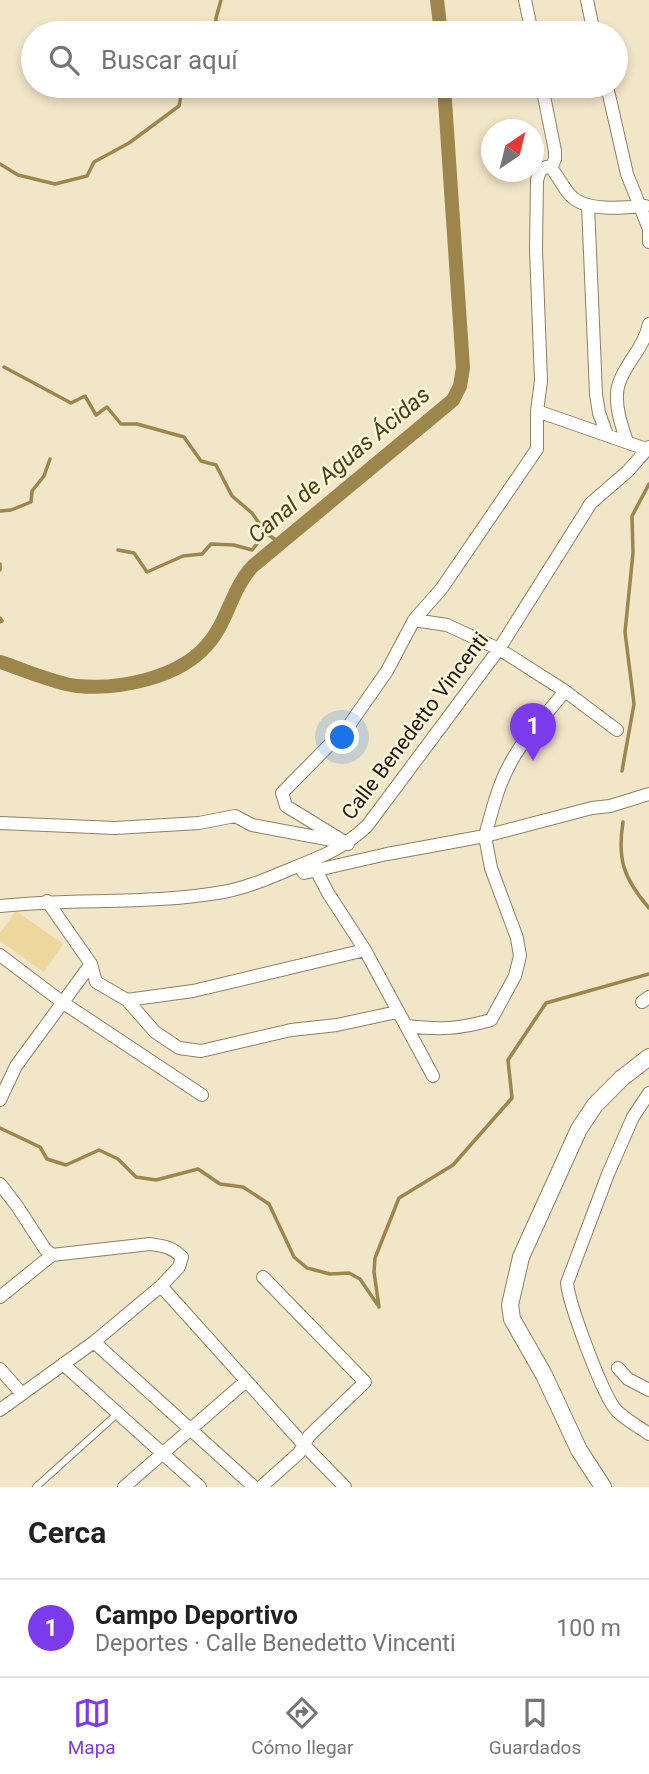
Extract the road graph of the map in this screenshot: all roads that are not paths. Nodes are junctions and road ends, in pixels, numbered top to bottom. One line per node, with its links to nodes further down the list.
1 (525, 0): 3 (street)
2 (587, 0): 4 (street)
3 (529, 21)
4 (591, 21)
5 (544, 98): 7 (street)
6 (610, 98): 9 (street)
7 (551, 168): 8 (street); 12 (street)
8 (588, 205): 9 (street); 13 (street)
9 (645, 206): 10 (street)
10 (649, 242)
11 (649, 324): 14 (street)
12 (537, 411): 13 (street); 16 (street)
13 (607, 435): 14 (street)
14 (627, 442): 15 (street)
15 (647, 448): 17 (street, Calle Benedetto Vincenti)
16 (414, 620): 17 (street); 23 (street)
17 (499, 649): 18 (street); 23 (street, Calle Benedetto Vincenti)
18 (565, 691): 19 (street); 22 (street)
19 (617, 730)
20 (649, 793): 22 (street)
21 (0, 823): 23 (street)
22 (485, 836): 25 (street); 34 (street)
23 (348, 844): 24 (street, Calle Benedetto Vincenti)
24 (299, 866): 25 (street); 26 (street, Calle Benedetto Vincenti)
25 (316, 870): 28 (street)
26 (47, 901): 27 (street, Calle Benedetto Vincenti); 30 (street)
27 (0, 906)
28 (365, 950): 31 (street); 33 (street)
29 (0, 955): 32 (street)
30 (90, 964): 31 (street); 32 (street)
31 (127, 1000): 33 (street)
32 (62, 1002): 38 (street); 39 (street)
33 (397, 1012): 34 (street)
34 (407, 1026): 36 (street)
35 (649, 1058): 64 (street)
36 (433, 1076)
37 (649, 1093): 55 (street)
38 (202, 1095)
39 (0, 1100)
40 (0, 1184): 41 (street)
41 (52, 1255): 43 (street); 44 (street)
42 (263, 1277): 56 (street)
43 (161, 1286): 45 (street); 49 (street)
44 (0, 1297)
45 (94, 1342): 46 (street); 54 (street)
46 (63, 1364): 51 (street); 53 (street)
47 (618, 1368): 50 (street)
48 (0, 1369): 51 (street)
49 (246, 1381): 54 (street); 56 (street)
50 (649, 1390)
51 (22, 1394): 52 (street)
52 (0, 1410)
53 (117, 1414): 57 (street); 58 (lane)
54 (191, 1429): 57 (street); 61 (street)
55 (649, 1434)
56 (304, 1445): 62 (street); 63 (street)
57 (162, 1454): 59 (street); 60 (street)
58 (36, 1487)
59 (124, 1487)
60 (200, 1487)
61 (254, 1487)
62 (261, 1487)
63 (345, 1487)
64 (603, 1487)

